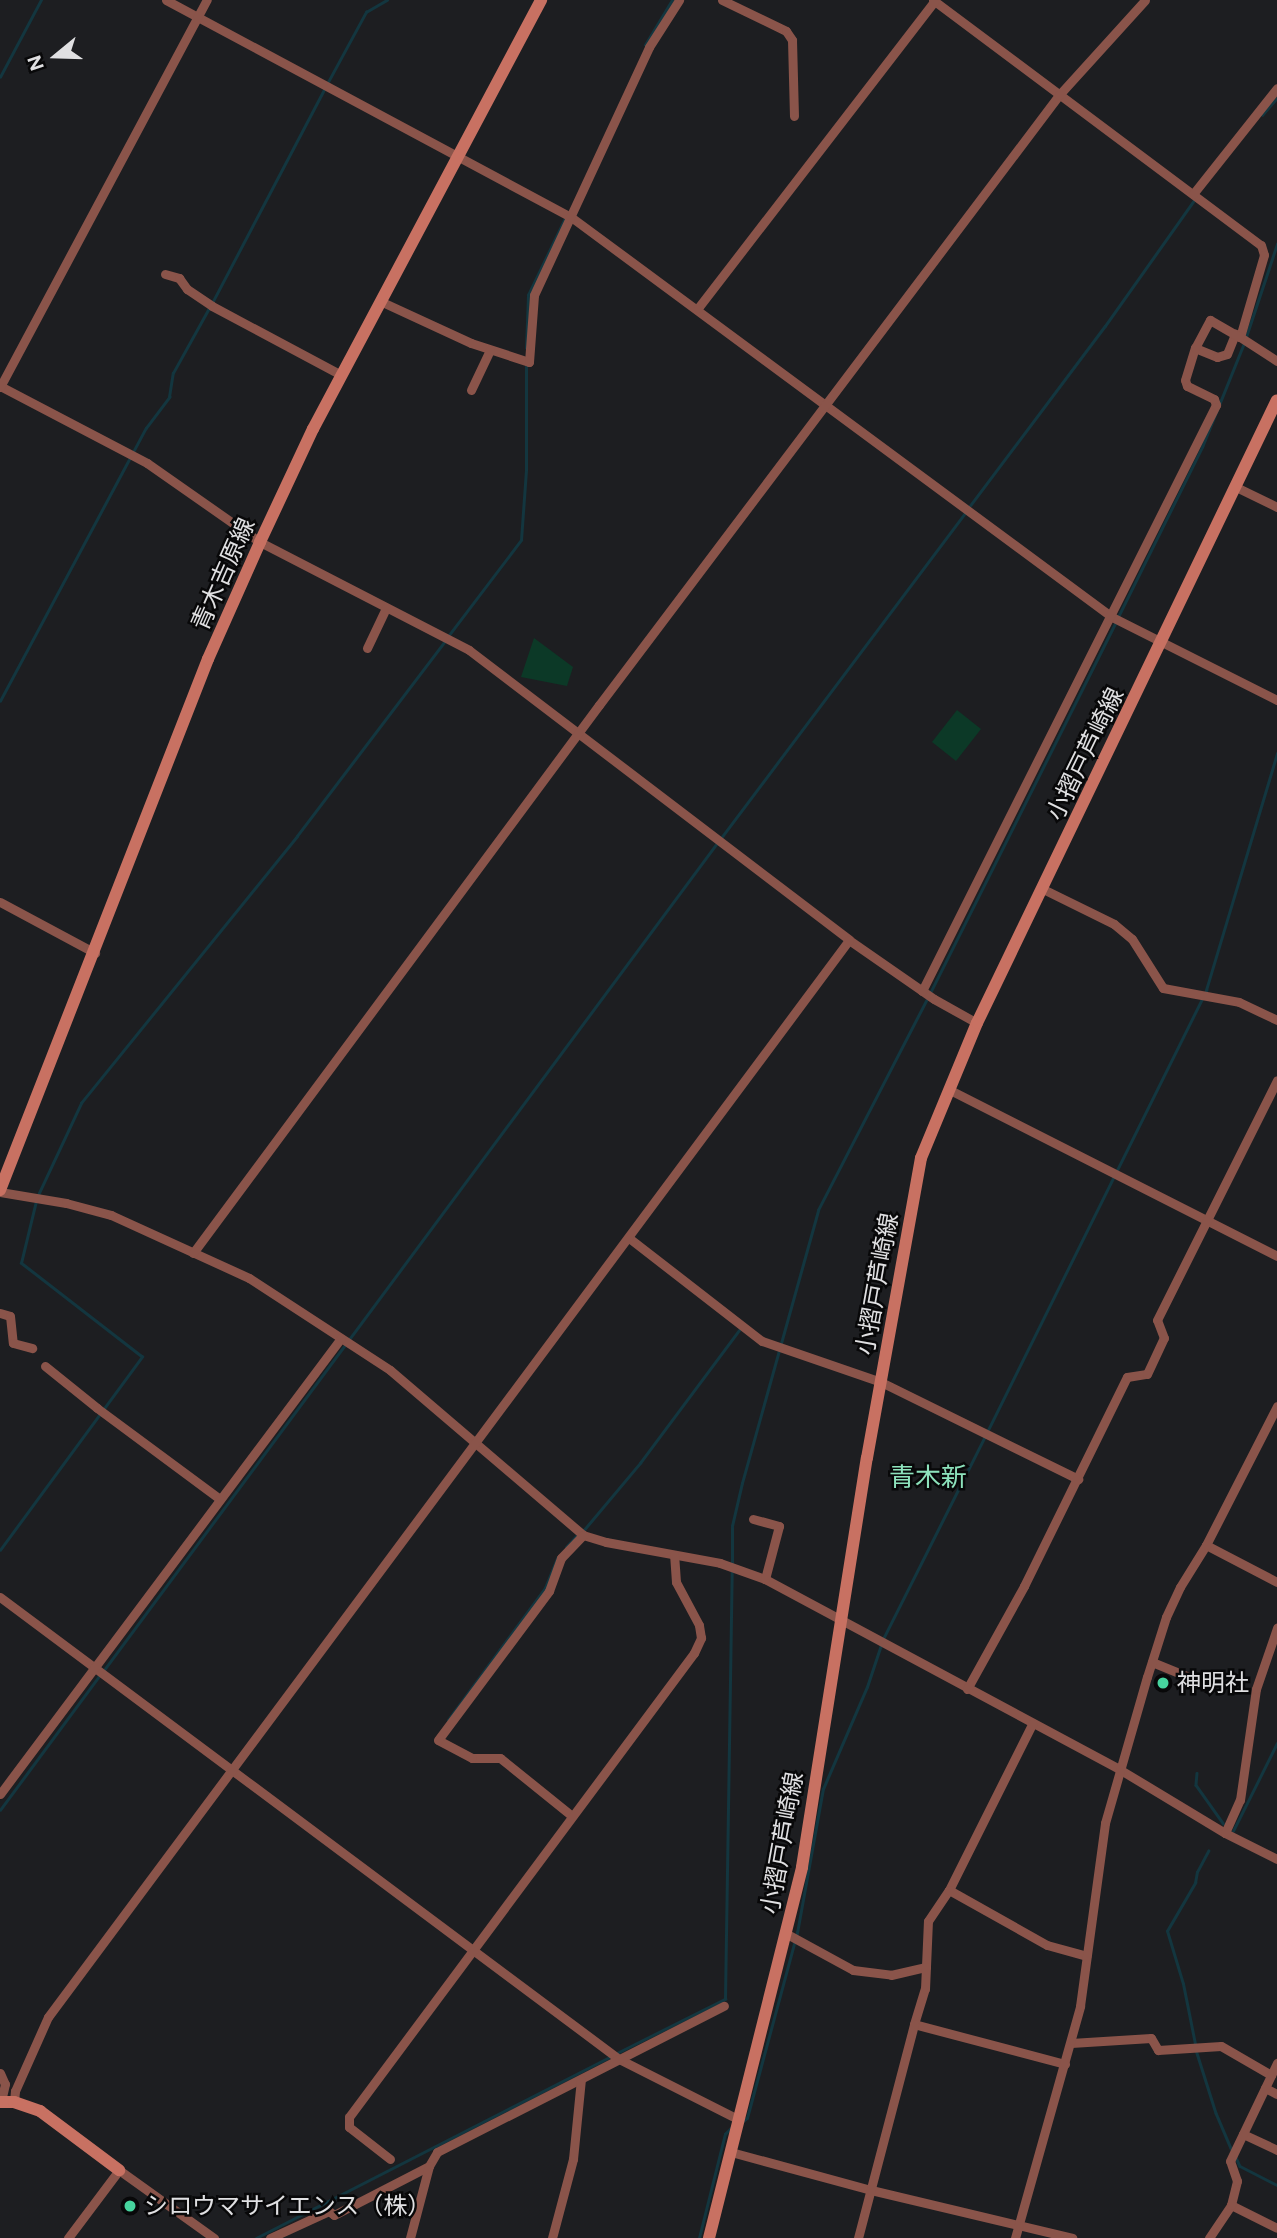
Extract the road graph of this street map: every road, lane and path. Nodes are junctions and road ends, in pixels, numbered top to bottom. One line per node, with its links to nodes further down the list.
1 (166, 0): 8 (street)
2 (207, 0): 8 (street)
3 (541, 0): 12 (main road, 青木吉原線)
4 (679, 0): 14 (street)
5 (722, 0): 11 (street)
6 (1145, 0): 10 (street)
7 (934, 1): 10 (street); 17 (street)
8 (198, 17): 12 (street); 23 (street)
9 (1277, 88): 13 (street)
10 (1059, 95): 13 (street); 26 (street)
11 (794, 116)
12 (458, 158): 14 (street); 16 (main road, 青木吉原線)
13 (1193, 194): 18 (street)
14 (571, 217): 17 (street); 20 (street)
15 (166, 274): 22 (street)
16 (380, 301): 20 (street); 22 (main road, 青木吉原線)
17 (698, 308): 26 (street)
18 (1237, 335): 19 (street); 19 (street); 21 (street)
19 (1195, 348): 31 (street)
20 (490, 350): 24 (street)
21 (1277, 361)
22 (341, 375): 29 (main road, 青木吉原線)
23 (0, 387): 29 (street)
24 (471, 390)
25 (1277, 400): 27 (main road, 小摺戸芦崎線)
26 (827, 406): 31 (street); 35 (street)
27 (1236, 486): 28 (street); 32 (main road, 小摺戸芦崎線)
28 (1277, 507)
29 (261, 542): 30 (street); 39 (main road, 青木吉原線)
30 (386, 608): 33 (street); 35 (street)
31 (1112, 617): 32 (street); 40 (street)
32 (1162, 643): 34 (street); 36 (main road, 小摺戸芦崎線)
33 (367, 648)
34 (1277, 700)
35 (579, 736): 38 (street); 48 (street)
36 (1043, 889): 41 (street); 42 (main road, 小摺戸芦崎線)
37 (0, 902): 39 (street)
38 (849, 940): 40 (street); 47 (street)
39 (95, 953): 45 (main road, 青木吉原線)
40 (922, 991): 42 (street)
41 (1277, 1020)
42 (977, 1023): 44 (main road, 小摺戸芦崎線)
43 (1277, 1080): 46 (street)
44 (948, 1089): 46 (street); 54 (main road, 小摺戸芦崎線)
45 (0, 1191): 48 (street)
46 (1207, 1222): 49 (street); 57 (street)
47 (629, 1238): 54 (street); 56 (street)
48 (193, 1253): 51 (street)
49 (1277, 1256)
50 (0, 1313): 52 (street)
51 (341, 1338): 56 (street); 58 (street)
52 (32, 1348)
53 (45, 1366): 58 (street)
54 (881, 1382): 57 (street); 66 (main road, 小摺戸芦崎線)
55 (1277, 1406): 61 (street)
56 (474, 1443): 60 (street); 74 (street)
57 (1078, 1479): 71 (street)
58 (220, 1499): 69 (street)
59 (753, 1519): 63 (street)
60 (583, 1535): 62 (street); 76 (street)
61 (1206, 1545): 64 (street); 68 (street)
62 (674, 1555): 63 (street); 76 (street)
63 (765, 1578): 66 (street)
64 (1277, 1582)
65 (0, 1597): 69 (street)
66 (840, 1620): 71 (street); 80 (main road, 小摺戸芦崎線)
67 (1277, 1628): 77 (street)
68 (1152, 1662): 70 (street); 73 (street)
69 (95, 1669): 74 (street); 75 (street)
70 (1201, 1682)
71 (967, 1689): 72 (street)
72 (1032, 1724): 73 (street); 79 (street)
73 (1119, 1769): 77 (street); 82 (street)
74 (231, 1770): 81 (street); 95 (street)
75 (0, 1794)
76 (572, 1816): 81 (street)
77 (1225, 1833): 78 (street)
78 (1277, 1858)
79 (949, 1890): 82 (street); 83 (street)
80 (787, 1934): 83 (street); 96 (main road, 小摺戸芦崎線)
81 (471, 1950): 87 (street); 100 (street)
82 (1087, 1956): 86 (street)
83 (926, 1967): 85 (street)
84 (724, 2006): 87 (street)
85 (914, 2024): 89 (street); 103 (street)
86 (1071, 2043): 89 (street); 91 (street)
87 (619, 2059): 92 (street); 96 (street)
88 (1277, 2063): 91 (street)
89 (1065, 2064): 105 (street)
90 (0, 2073): 95 (street)
91 (1271, 2075): 93 (street)
92 (581, 2079): 101 (street); 111 (street)
93 (1265, 2088): 94 (street); 97 (street)
94 (1277, 2094)
95 (5, 2102): 102 (main road)
96 (738, 2119): 99 (main road, 小摺戸芦崎線)
97 (1243, 2134): 98 (street); 104 (street)
98 (1277, 2150)
99 (731, 2152): 103 (street); 112 (main road, 小摺戸芦崎線)
100 (390, 2159)
101 (429, 2166): 109 (street); 110 (street)
102 (118, 2170): 107 (street); 108 (street)
103 (871, 2190): 105 (street); 113 (street)
104 (1231, 2205): 106 (street); 116 (street)
105 (1019, 2225): 114 (street); 115 (street)
106 (1277, 2228)
107 (68, 2238)
108 (214, 2238)
109 (270, 2238)
110 (410, 2238)
111 (552, 2238)
112 (709, 2238)
113 (858, 2238)
114 (1015, 2238)
115 (1072, 2238)
116 (1209, 2238)

